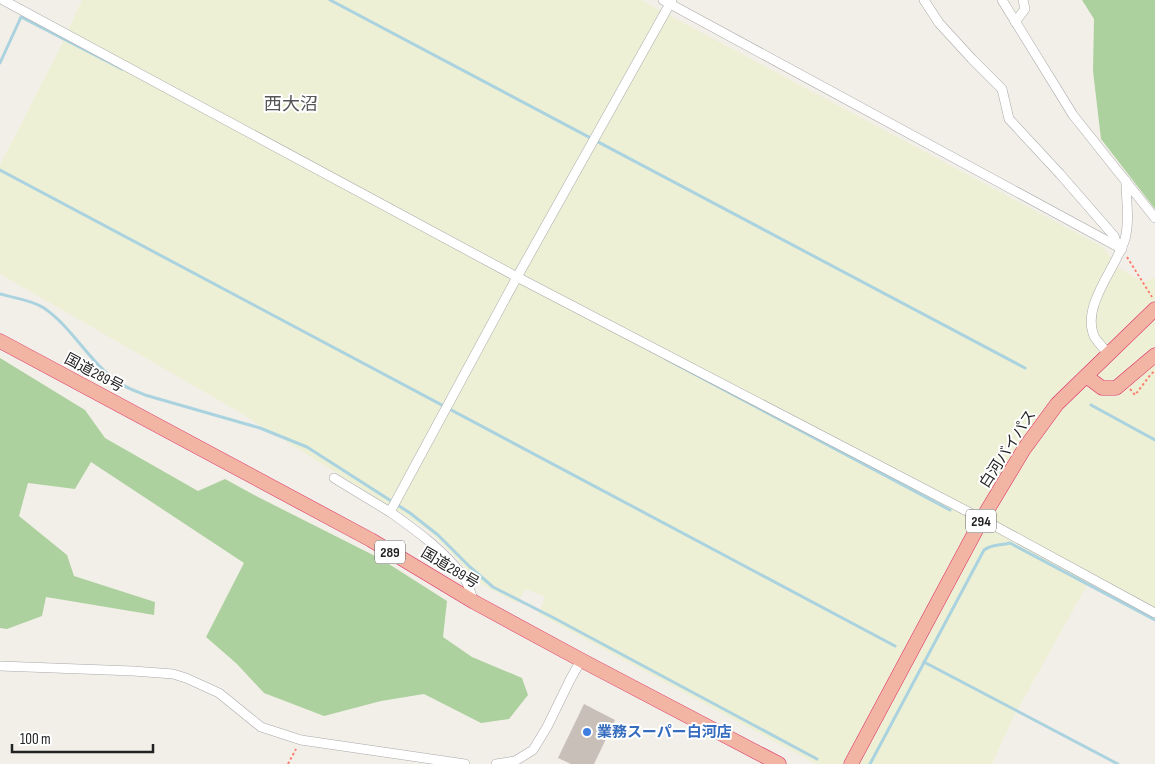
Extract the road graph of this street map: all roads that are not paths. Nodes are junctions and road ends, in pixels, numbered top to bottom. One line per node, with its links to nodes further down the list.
1 (2, 0): 10 (street)
2 (924, 0): 9 (street)
3 (1002, 0): 6 (street)
4 (1023, 0): 6 (street)
5 (668, 1): 9 (street); 10 (street)
6 (1015, 22): 7 (street)
7 (1126, 181): 8 (street); 9 (street)
8 (1155, 218)
9 (1120, 248): 13 (street)
10 (517, 277): 17 (street); 18 (street)
11 (1154, 303): 13 (highway, 白河バイパス / 294)
12 (0, 341): 19 (highway, 国道289号 / 289)
13 (1108, 354): 15 (highway, 白河バイパス / 294)
14 (1155, 355): 15 (highway)
15 (1086, 376): 18 (highway, 白河バイパス / 294)
16 (334, 478): 17 (street)
17 (390, 512): 19 (street)
18 (982, 520): 20 (street); 26 (highway, 白河バイパス / 294)
19 (474, 602): 21 (highway, 国道289号 / 289)
20 (1155, 613)
21 (581, 660): 24 (street); 25 (highway, 国道289号 / 289)
22 (0, 666): 23 (street)
23 (465, 764)
24 (496, 764)
25 (779, 764)
26 (851, 764)

